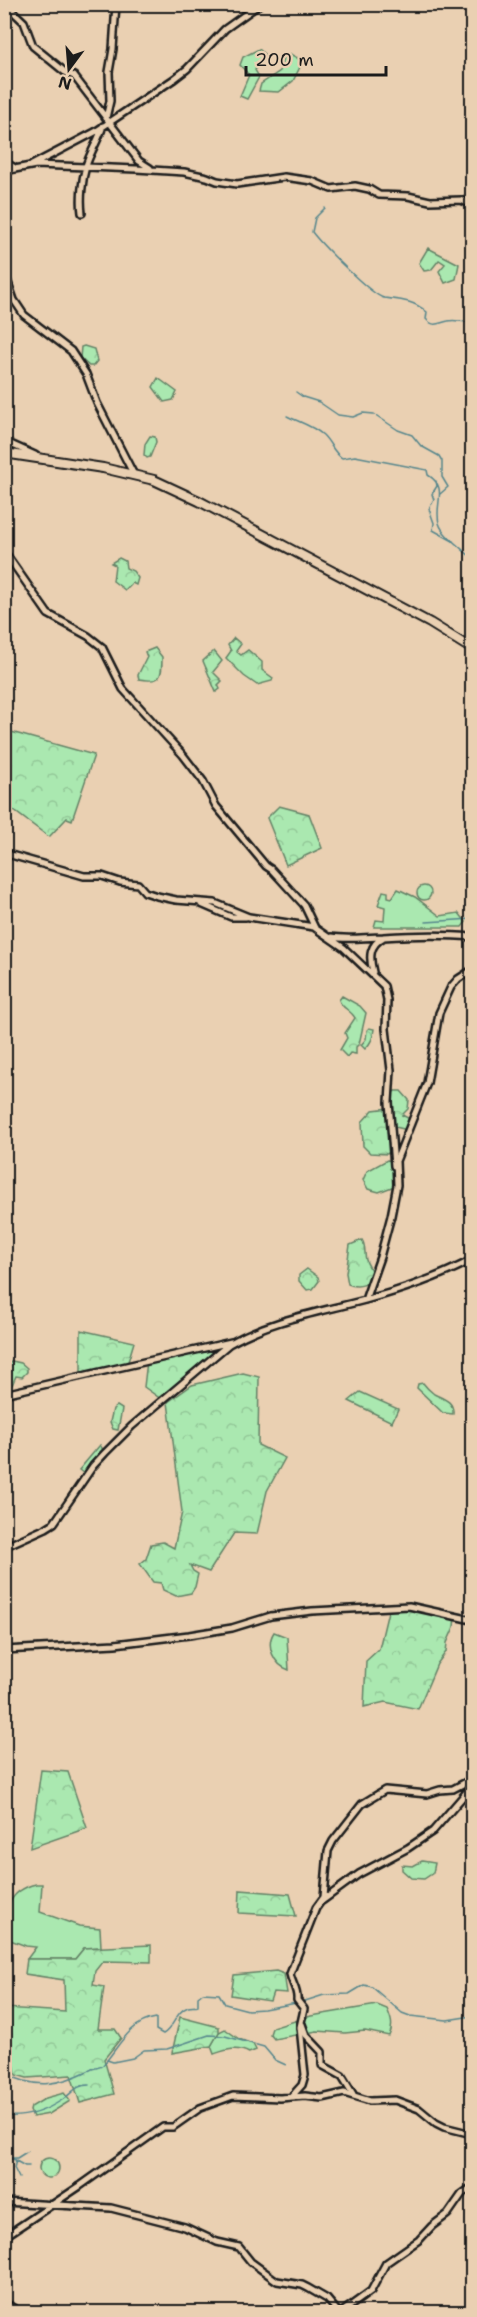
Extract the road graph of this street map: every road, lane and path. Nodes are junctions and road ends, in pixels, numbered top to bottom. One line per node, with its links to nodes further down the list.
1 (5, 4): 4 (street)
2 (260, 4): 4 (street)
3 (117, 7): 4 (street)
4 (108, 119): 5 (street); 10 (street)
5 (103, 126): 7 (street); 8 (street)
6 (4, 162): 9 (street)
7 (31, 166): 8 (street); 9 (street)
8 (86, 166): 10 (street); 13 (street)
9 (17, 169): 11 (street)
10 (153, 170): 12 (street)
11 (4, 171)
12 (472, 205)
13 (82, 213)
14 (4, 271): 18 (street)
15 (4, 441): 17 (street)
16 (4, 453): 17 (street)
17 (42, 459): 18 (street)
18 (134, 475): 20 (street)
19 (4, 551): 22 (street)
20 (472, 649)
21 (4, 853): 22 (street)
22 (315, 928): 24 (street)
23 (386, 936): 24 (street); 25 (street); 27 (street)
24 (329, 937): 27 (street)
25 (472, 937)
26 (472, 970): 28 (street)
27 (373, 974): 28 (street)
28 (394, 1166): 30 (street)
29 (472, 1260): 30 (street)
30 (365, 1300): 31 (street)
31 (234, 1341): 32 (street); 33 (street)
32 (4, 1394)
33 (4, 1547)
34 (472, 1620): 35 (street)
35 (4, 1650)
36 (472, 1779): 38 (street)
37 (472, 1786): 38 (street)
38 (322, 1901): 39 (street)
39 (301, 2023): 40 (street); 41 (street)
40 (353, 2094): 41 (street); 42 (street)
41 (292, 2097): 45 (street)
42 (472, 2134)
43 (472, 2187): 51 (street)
44 (4, 2202): 45 (street)
45 (51, 2205): 46 (street); 51 (street)
46 (4, 2236)
47 (4, 2296): 49 (street)
48 (4, 2302): 49 (street)
49 (10, 2306): 50 (street)
50 (19, 2313)
51 (340, 2313)

